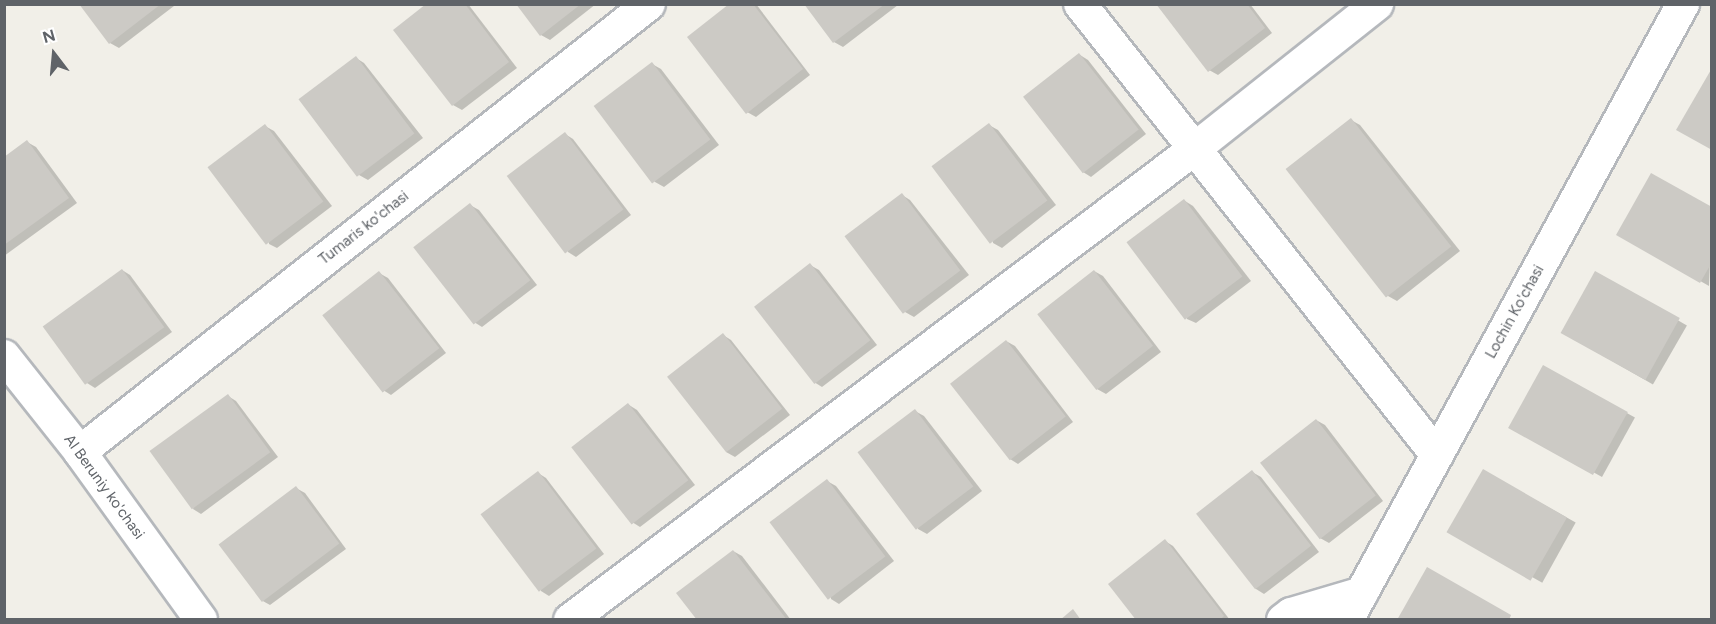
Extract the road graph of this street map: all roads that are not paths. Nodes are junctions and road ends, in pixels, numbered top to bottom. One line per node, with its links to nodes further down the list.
1 (649, 4): 7 (street, Tumaris ko'chasi)
2 (1080, 4): 5 (street)
3 (1377, 4): 5 (street)
4 (1683, 4): 8 (street, Lochin Ko'chasi)
5 (1193, 150): 8 (street); 11 (street)
6 (4, 356): 7 (street, Al Beruniy ko'chasi)
7 (80, 452): 10 (street, Al Beruniy ko'chasi)
8 (1437, 455): 9 (street, Lochin Ko'chasi)
9 (1355, 606): 12 (street)
10 (191, 616)
11 (570, 620)
12 (1283, 620)

